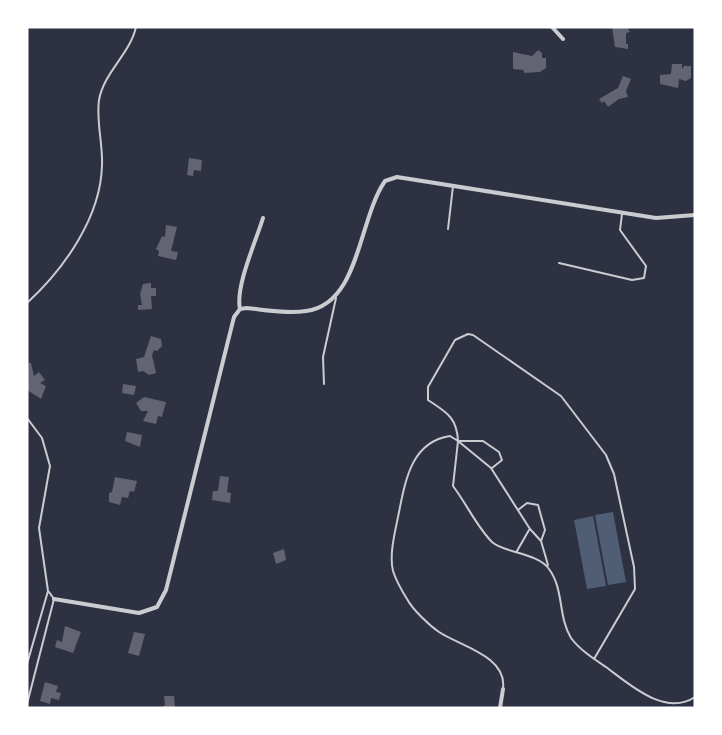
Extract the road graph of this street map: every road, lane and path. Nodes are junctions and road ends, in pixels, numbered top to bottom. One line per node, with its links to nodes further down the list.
1 (136, 27): 11 (lane)
2 (552, 27): 3 (street)
3 (563, 39)
4 (453, 186): 5 (street); 8 (lane); 10 (street)
5 (623, 211): 6 (street); 9 (lane)
6 (695, 215)
7 (263, 218): 12 (street)
8 (448, 229)
9 (559, 263)
10 (336, 298): 12 (street); 13 (lane)
11 (27, 303)
12 (240, 309): 23 (street)
13 (324, 384)
14 (27, 418): 22 (lane)
15 (458, 441): 16 (lane); 16 (lane); 20 (lane); 24 (lane); 26 (lane)
16 (491, 468): 17 (lane)
17 (518, 510): 18 (lane); 19 (lane)
18 (530, 529): 19 (lane); 20 (lane)
19 (541, 540): 21 (lane)
20 (517, 550): 21 (lane)
21 (548, 567): 24 (lane)
22 (48, 591): 23 (lane); 25 (lane)
23 (54, 599): 28 (lane)
24 (594, 659): 27 (lane)
25 (27, 664)
26 (503, 689): 29 (street)
27 (695, 697)
28 (27, 704)
29 (500, 708)

